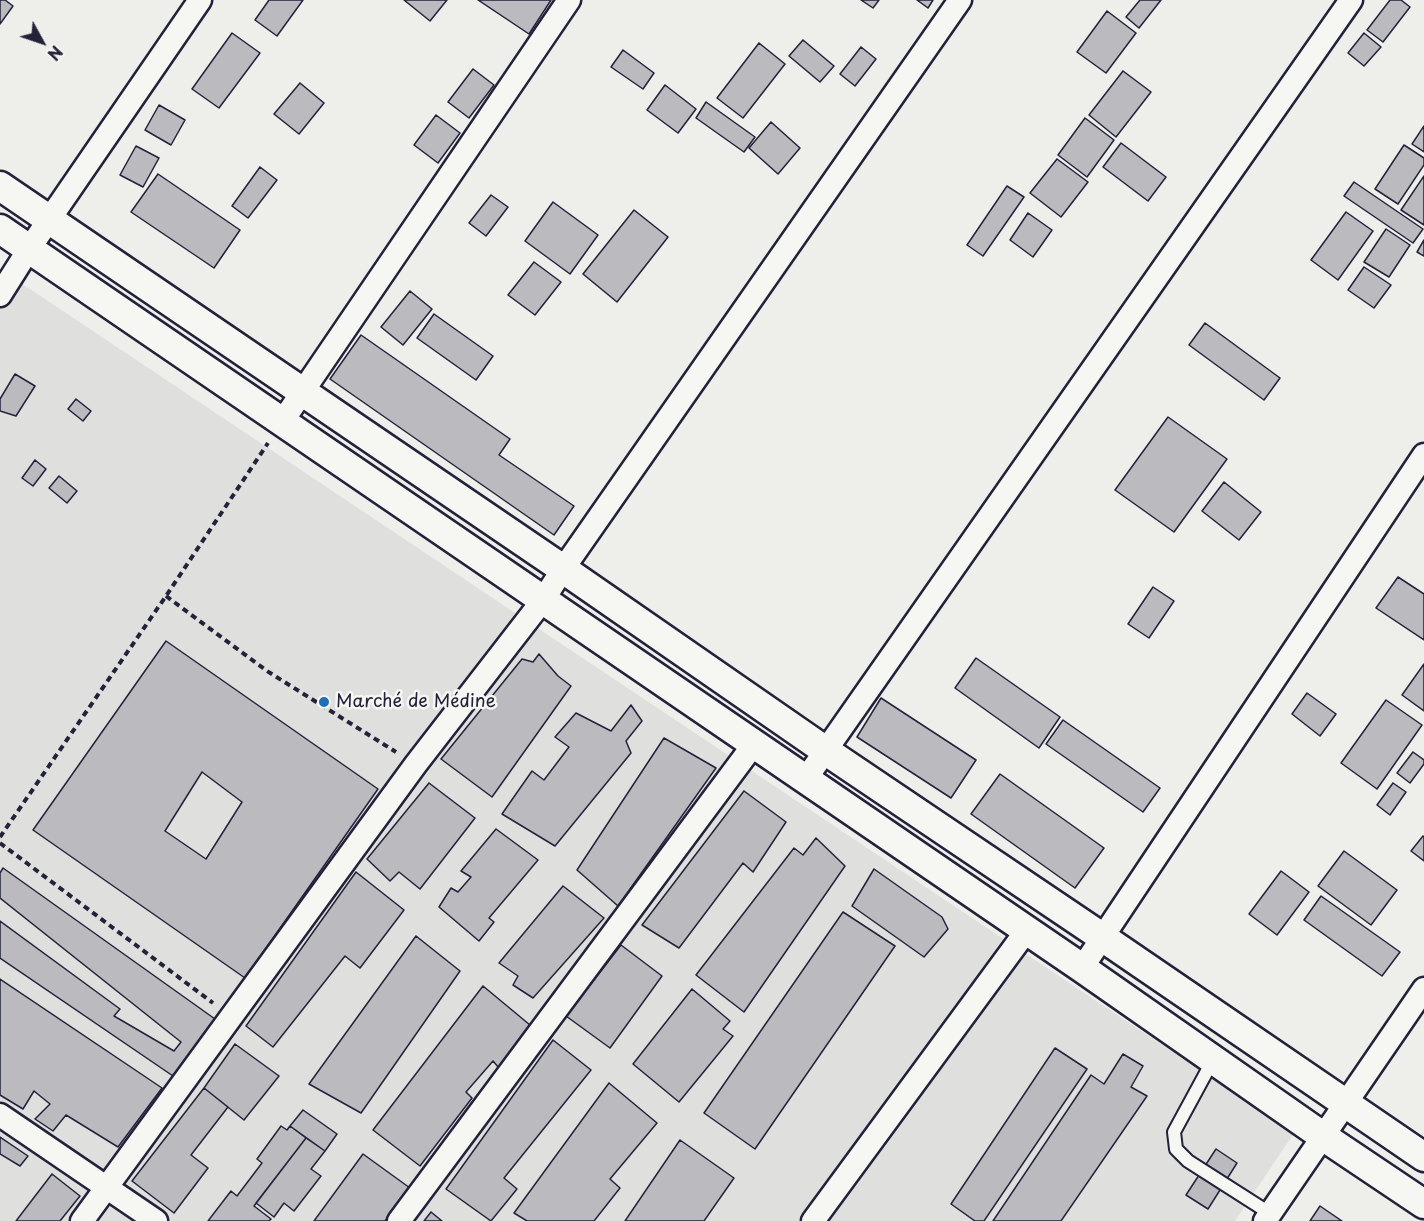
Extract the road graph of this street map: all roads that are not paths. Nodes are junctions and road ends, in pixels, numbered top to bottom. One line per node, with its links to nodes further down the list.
1 (200, 0): 6 (street)
2 (569, 0): 10 (street)
3 (960, 0): 13 (street)
4 (1351, 0): 16 (street)
5 (0, 186): 6 (street)
6 (50, 219): 8 (street); 10 (street)
7 (0, 229): 8 (street)
8 (29, 249): 9 (street); 11 (street)
9 (0, 295)
10 (302, 392): 11 (street); 13 (street)
11 (282, 422): 14 (street)
12 (1424, 455): 19 (street)
13 (563, 569): 14 (street); 16 (street)
14 (543, 600): 15 (street); 27 (street)
15 (754, 744): 17 (street); 32 (street)
16 (826, 751): 17 (street); 19 (street)
17 (805, 780): 18 (street)
18 (1027, 930): 20 (street); 33 (street)
19 (1102, 937): 20 (street); 23 (street)
20 (1082, 968): 22 (street)
21 (1424, 989): 23 (street)
22 (1213, 1060): 25 (street); 29 (lane)
23 (1345, 1104): 25 (street); 26 (street)
24 (0, 1115): 27 (street)
25 (1324, 1137): 28 (street); 29 (street)
26 (1424, 1157)
27 (107, 1187): 30 (street); 31 (street)
28 (1424, 1204)
29 (1268, 1217)
30 (82, 1221)
31 (156, 1221)
32 (399, 1221)
33 (813, 1221)

